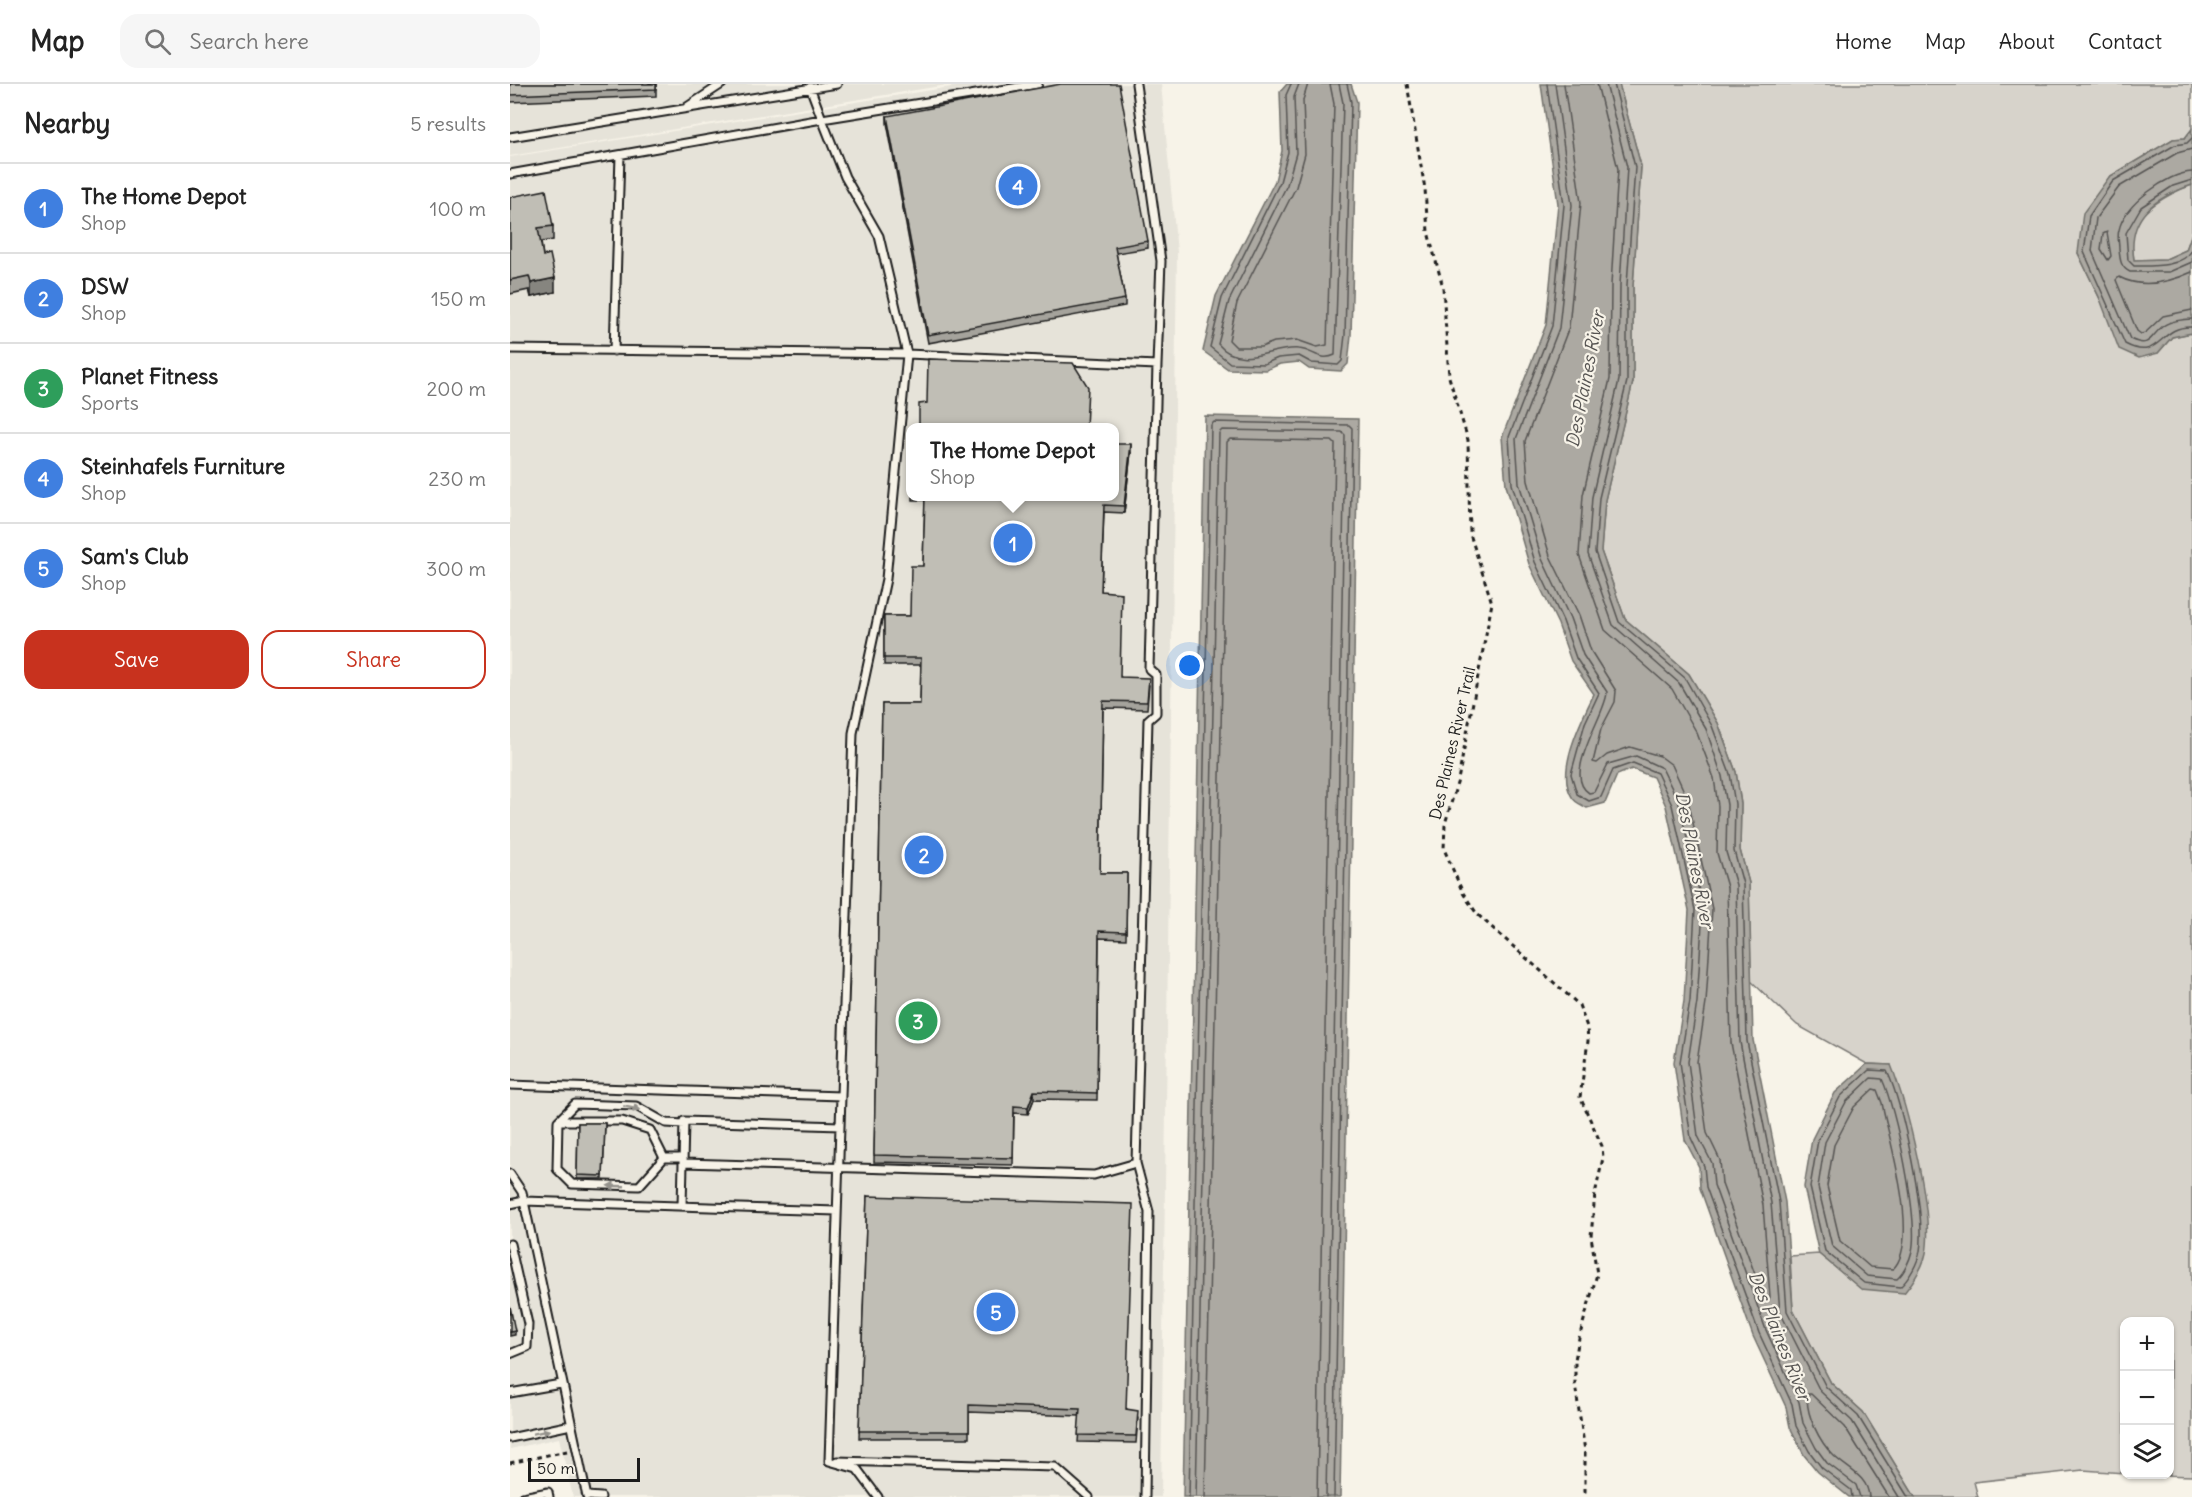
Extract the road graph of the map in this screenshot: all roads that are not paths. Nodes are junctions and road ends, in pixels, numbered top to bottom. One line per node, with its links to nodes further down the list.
1 (722, 84): 6 (lane)
2 (837, 84): 5 (lane)
3 (1038, 84): 7 (lane)
4 (1136, 84): 14 (lane)
5 (810, 86): 6 (lane); 7 (lane)
6 (685, 109): 8 (lane)
7 (822, 119): 9 (lane); 13 (lane)
8 (510, 137)
9 (620, 154): 10 (lane); 12 (lane)
10 (510, 174)
11 (510, 349): 12 (lane)
12 (614, 351): 13 (lane)
13 (907, 354): 14 (lane); 16 (lane)
14 (1157, 365): 22 (lane)
15 (510, 1085): 16 (lane)
16 (841, 1096): 19 (lane)
17 (558, 1121): 18 (lane, one-way to 18); 20 (lane); 20 (lane, one-way to 17)
18 (684, 1124): 19 (lane); 21 (lane)
19 (840, 1126): 23 (lane)
20 (664, 1158): 21 (lane)
21 (683, 1161): 23 (lane); 27 (lane)
22 (1136, 1163): 23 (lane); 42 (lane)
23 (839, 1169): 28 (lane)
24 (510, 1174): 25 (lane)
25 (524, 1201): 26 (lane); 27 (lane); 31 (lane)
26 (510, 1204)
27 (682, 1206): 28 (lane)
28 (837, 1211): 35 (lane)
29 (510, 1244): 30 (lane)
30 (510, 1354)
31 (561, 1384): 32 (lane); 33 (lane)
32 (510, 1394)
33 (571, 1425): 34 (lane, one-way to 33); 38 (lane)
34 (510, 1438)
35 (829, 1461): 40 (lane); 41 (lane)
36 (523, 1497): 37 (lane)
37 (549, 1497)
38 (587, 1497): 39 (lane)
39 (601, 1497)
40 (878, 1497)
41 (1089, 1497)
42 (1145, 1497)

